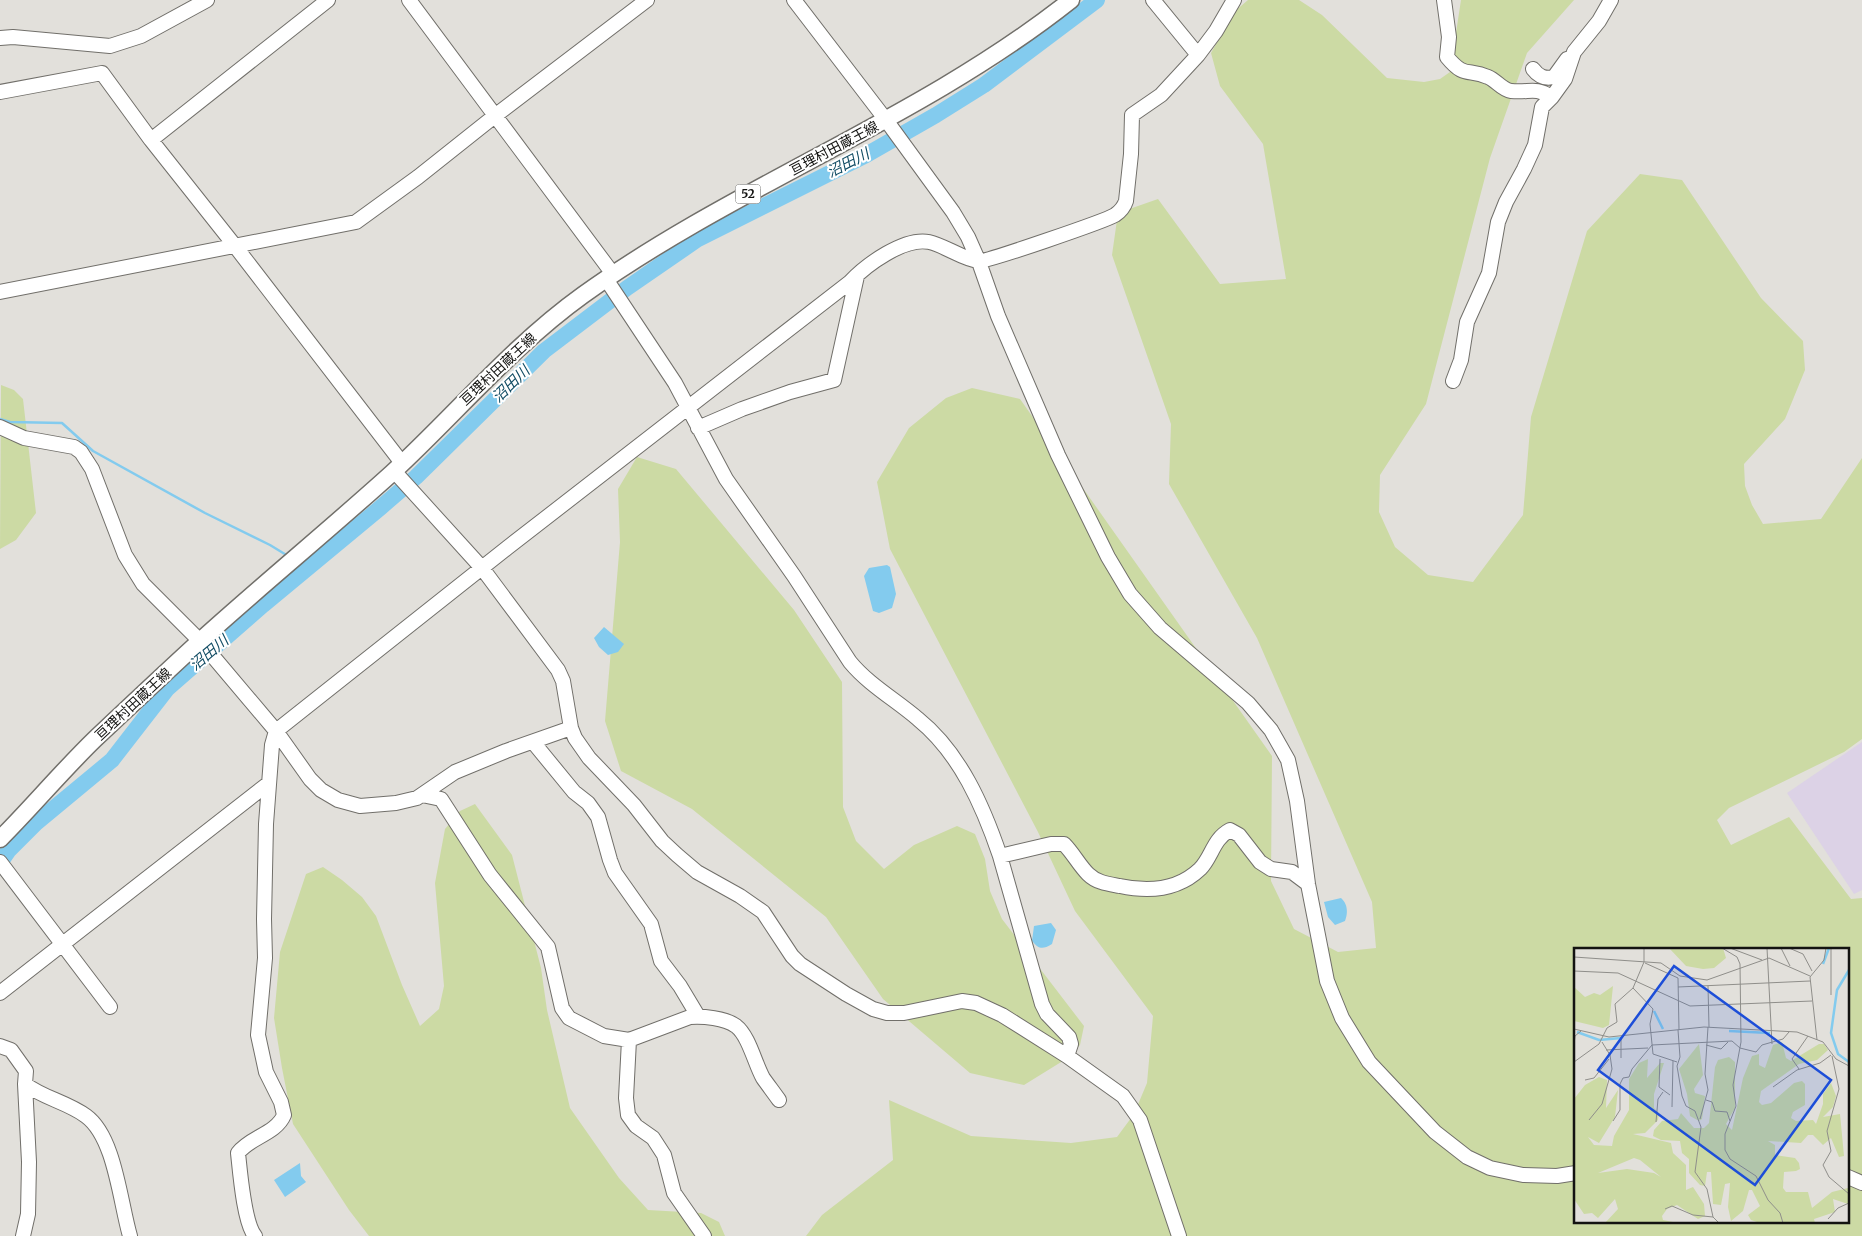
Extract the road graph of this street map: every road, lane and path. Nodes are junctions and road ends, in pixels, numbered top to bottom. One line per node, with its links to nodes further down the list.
1 (207, 0): 11 (street)
2 (328, 0): 19 (street)
3 (409, 0): 17 (street)
4 (647, 0): 17 (street)
5 (794, 0): 18 (street)
6 (1071, 0): 18 (main road, 亘理村田蔵王線 / 52)
7 (1153, 0): 13 (street)
8 (1234, 0): 13 (street)
9 (1444, 0): 16 (street)
10 (1611, 0): 12 (street)
11 (0, 38)
12 (1574, 52): 14 (street); 16 (street)
13 (1198, 55): 21 (street)
14 (1533, 69)
15 (0, 92): 19 (street)
16 (1552, 97): 25 (street)
17 (496, 115): 20 (street); 23 (street)
18 (886, 120): 21 (street); 23 (main road, 亘理村田蔵王線 / 52)
19 (151, 140): 20 (street)
20 (235, 246): 24 (street); 29 (street)
21 (979, 262): 22 (street); 40 (street)
22 (857, 276): 26 (street); 28 (street)
23 (610, 277): 26 (street); 29 (main road, 亘理村田蔵王線 / 52)
24 (0, 292)
25 (1453, 381)
26 (688, 408): 28 (street); 30 (street)
27 (0, 427): 31 (street)
28 (698, 428): 38 (street)
29 (398, 467): 30 (street); 31 (main road, 亘理村田蔵王線 / 52)
30 (482, 568): 32 (street); 33 (street)
31 (200, 641): 33 (street); 37 (main road, 亘理村田蔵王線 / 52)
32 (571, 728): 34 (street); 47 (street)
33 (276, 731): 35 (street); 36 (street)
34 (533, 742): 36 (street); 44 (street)
35 (269, 783): 41 (street); 55 (street)
36 (422, 795): 45 (street)
37 (0, 839)
38 (1000, 856): 40 (street); 47 (street)
39 (0, 862): 41 (street)
40 (1308, 884): 50 (street)
41 (63, 945): 42 (street); 43 (street)
42 (0, 993)
43 (110, 1007)
44 (698, 1016): 45 (street); 49 (street)
45 (629, 1040): 56 (street)
46 (0, 1046): 48 (street)
47 (1067, 1056): 57 (street)
48 (25, 1084): 53 (street); 54 (street)
49 (779, 1100)
50 (1574, 1173)
51 (1850, 1179): 52 (street)
52 (1862, 1183)
53 (23, 1236)
54 (130, 1236)
55 (255, 1236)
56 (704, 1236)
57 (1179, 1236)

